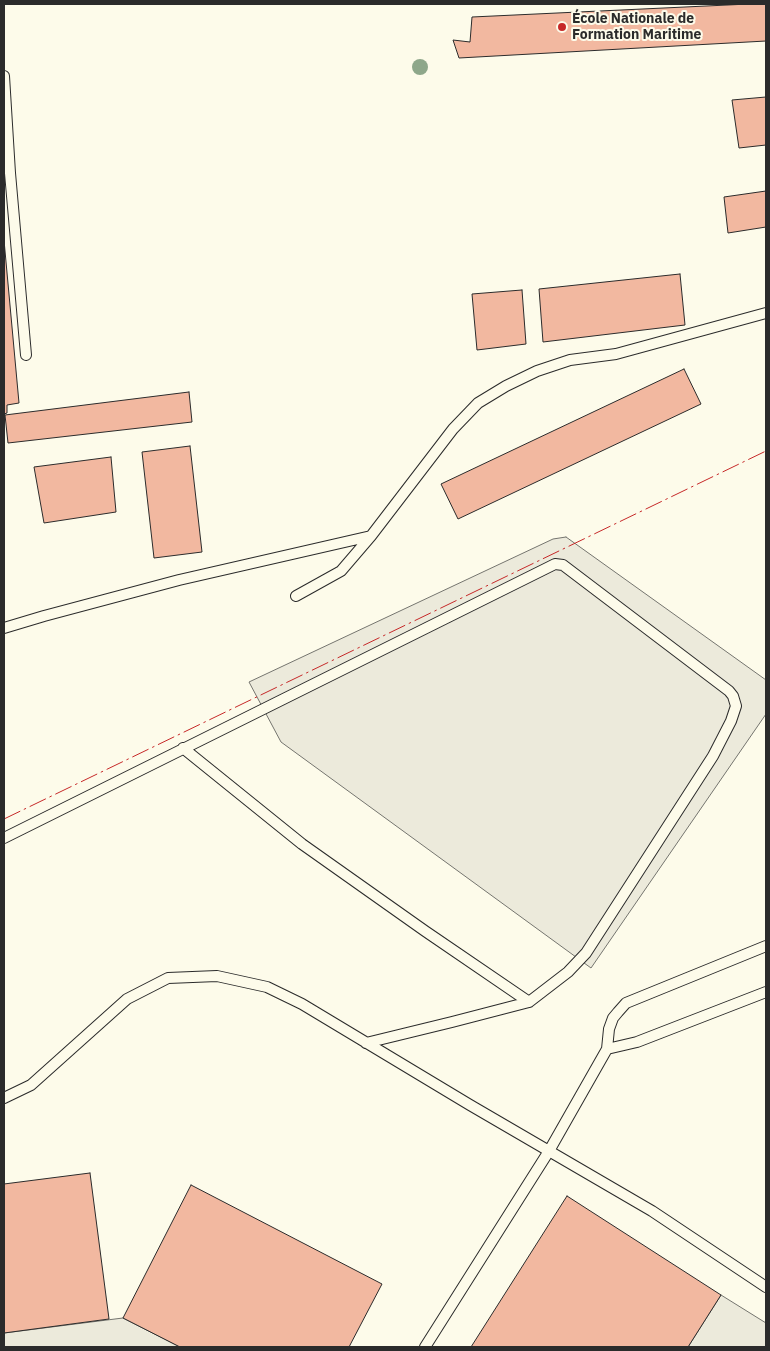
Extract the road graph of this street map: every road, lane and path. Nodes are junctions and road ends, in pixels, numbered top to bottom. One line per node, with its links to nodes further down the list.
1 (4, 76): 3 (lane)
2 (766, 313): 4 (lane)
3 (26, 355)
4 (371, 536): 5 (lane); 6 (lane)
5 (296, 596)
6 (4, 628)
7 (183, 748): 8 (lane); 11 (lane); 11 (lane)
8 (4, 838)
9 (766, 946): 13 (lane)
10 (766, 992): 13 (lane)
11 (530, 1002): 12 (lane)
12 (366, 1043): 14 (lane); 15 (lane)
13 (607, 1049): 15 (lane)
14 (4, 1098)
15 (550, 1151): 16 (lane); 17 (lane)
16 (766, 1287)
17 (425, 1347)

